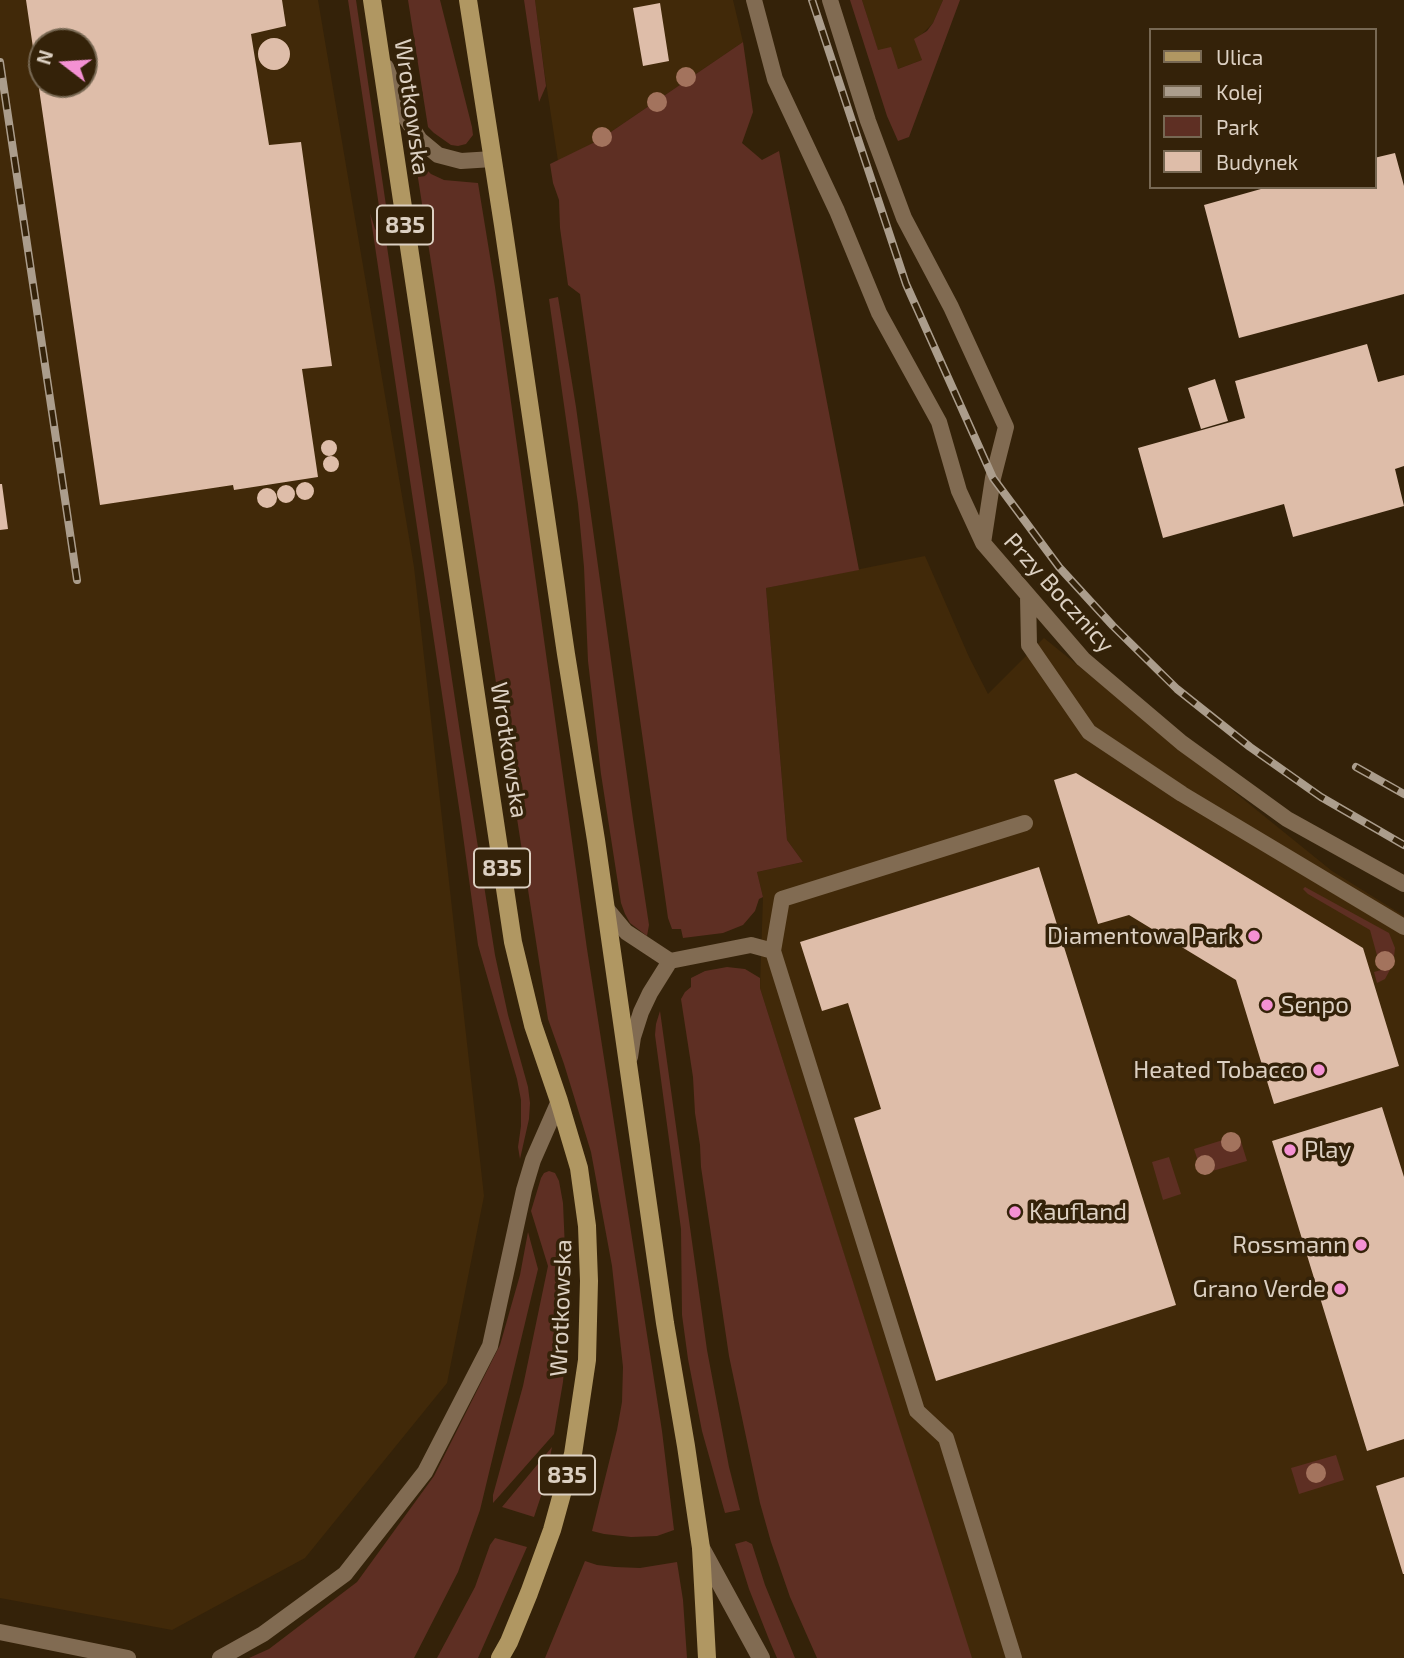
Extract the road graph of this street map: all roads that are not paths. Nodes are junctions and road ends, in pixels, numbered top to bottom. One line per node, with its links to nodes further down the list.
1 (372, 0): 5 (main road, Wrotkowska / 835)
2 (468, 0): 6 (main road)
3 (754, 0): 7 (lane)
4 (830, 0): 7 (lane, Przy Bocznicy)
5 (379, 52): 6 (lane); 16 (main road, Wrotkowska / 835)
6 (493, 159): 11 (main road)
7 (984, 543): 8 (lane, Przy Bocznicy)
8 (1028, 596): 10 (lane, Przy Bocznicy); 12 (lane)
9 (1025, 823): 13 (lane)
10 (1404, 884)
11 (606, 908): 14 (lane); 15 (main road)
12 (1404, 927)
13 (773, 951): 14 (lane); 24 (lane)
14 (670, 961): 15 (lane)
15 (628, 1067): 17 (main road)
16 (559, 1101): 20 (lane); 21 (main road, Wrotkowska / 835)
17 (701, 1548): 22 (main road); 23 (street)
18 (0, 1632): 19 (lane)
19 (128, 1658)
20 (220, 1658)
21 (500, 1658)
22 (706, 1658)
23 (761, 1658)
24 (1014, 1658)

